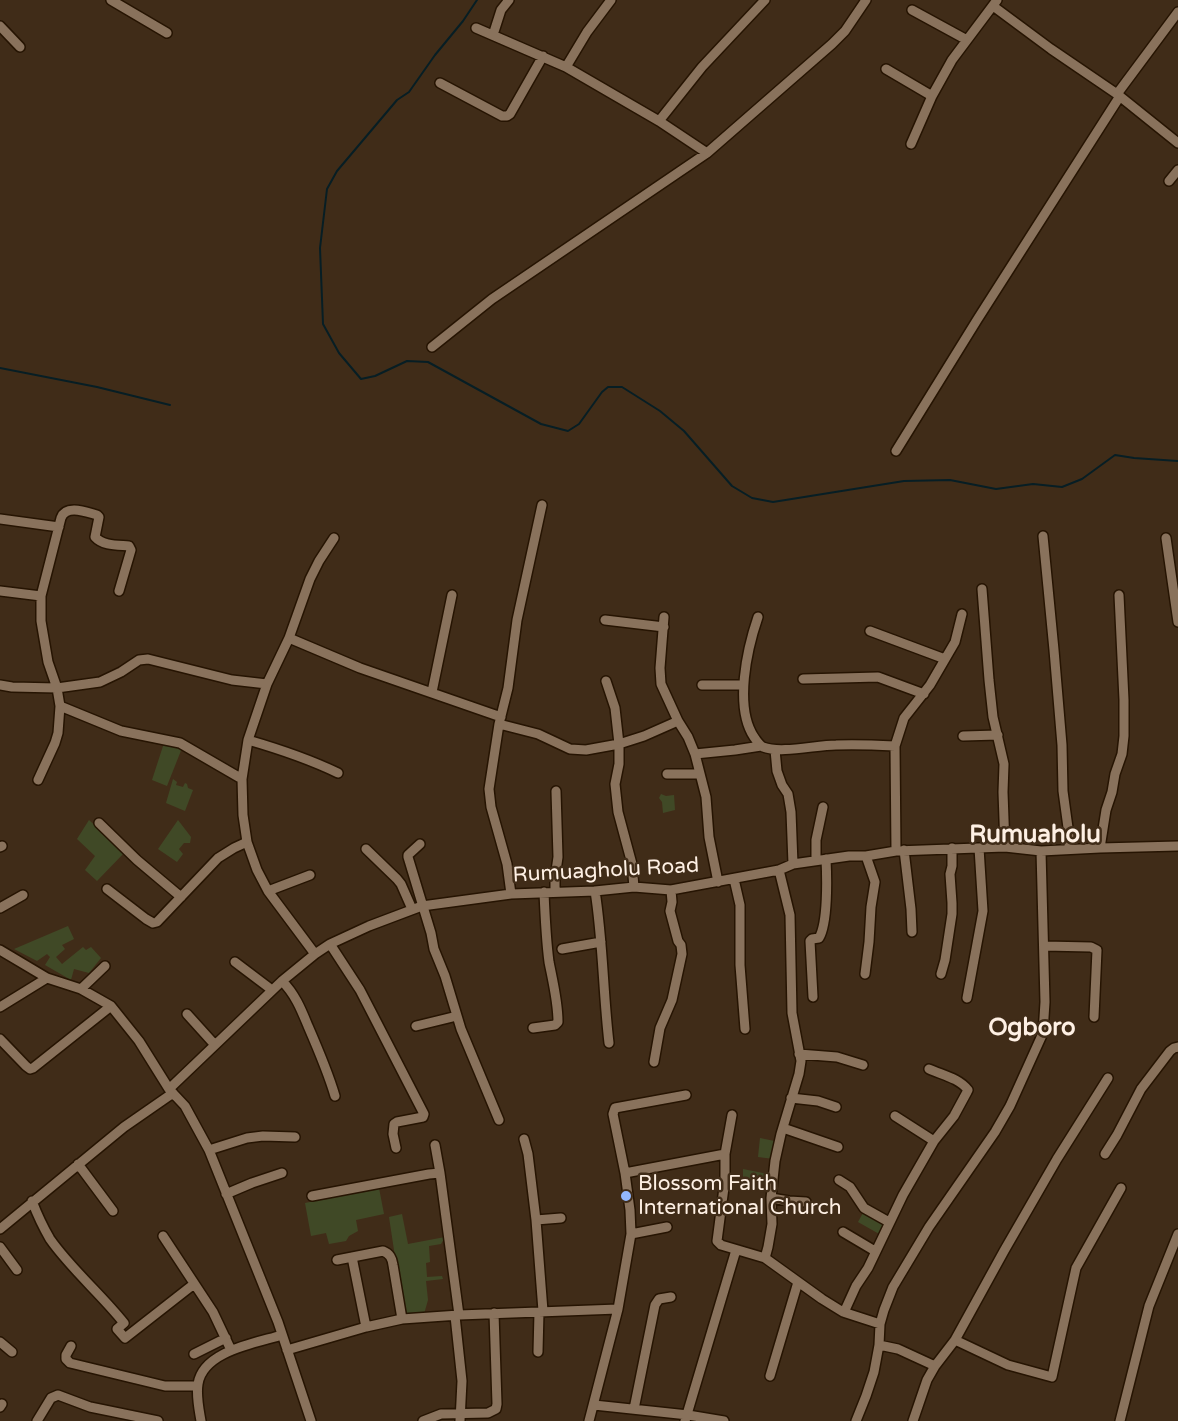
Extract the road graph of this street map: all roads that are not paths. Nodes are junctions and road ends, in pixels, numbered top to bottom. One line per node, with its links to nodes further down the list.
1 (111, 0): 11 (street)
2 (509, 0): 12 (street)
3 (610, 0): 16 (street)
4 (765, 0): 21 (street)
5 (866, 0): 24 (street)
6 (995, 3): 13 (street); 19 (street)
7 (912, 10): 13 (street)
8 (1178, 12): 19 (street)
9 (0, 26): 14 (street)
10 (476, 28): 12 (street)
11 (167, 33)
12 (493, 35): 15 (street)
13 (967, 40): 20 (street)
14 (20, 47)
15 (543, 56): 16 (street); 18 (street)
16 (566, 67): 21 (street)
17 (886, 69): 20 (street)
18 (440, 83)
19 (1118, 95): 22 (street); 28 (street)
20 (932, 96): 23 (street)
21 (658, 121): 24 (street)
22 (1178, 143)
23 (911, 144)
24 (707, 153): 27 (street)
25 (1178, 170): 26 (street)
26 (1169, 180)
27 (432, 347)
28 (896, 451)
29 (542, 505): 58 (street)
30 (0, 519): 31 (street)
31 (58, 527): 37 (street); 39 (street)
32 (1043, 536): 84 (street)
33 (333, 538): 46 (street)
34 (1166, 538): 44 (street)
35 (982, 589): 60 (street)
36 (0, 591): 39 (street)
37 (118, 591)
38 (1119, 594): 82 (street)
39 (41, 596): 54 (street)
40 (452, 596): 55 (street)
41 (962, 614): 47 (street)
42 (758, 617): 53 (street)
43 (605, 620): 59 (street)
44 (1178, 622)
45 (870, 631): 47 (street)
46 (289, 638): 50 (street); 55 (street)
47 (945, 659): 56 (street)
48 (803, 679): 56 (street)
49 (606, 681): 63 (street)
50 (267, 684): 54 (street); 62 (street)
51 (0, 685): 54 (street)
52 (702, 685): 53 (street)
53 (743, 685): 64 (street)
54 (57, 688): 57 (street)
55 (432, 692): 58 (street)
56 (924, 694): 65 (street)
57 (60, 706): 71 (street); 72 (street)
58 (500, 720): 63 (street); 101 (street)
59 (678, 721): 63 (street); 67 (street)
60 (998, 735): 61 (street); 79 (street)
61 (963, 736)
62 (248, 740): 68 (street); 71 (street)
63 (619, 744): 94 (street)
64 (761, 746): 66 (street); 67 (street)
65 (896, 746): 66 (street); 85 (street)
66 (775, 750): 89 (street)
67 (694, 754): 70 (street)
68 (338, 773)
69 (667, 774): 70 (street)
70 (700, 774): 93 (street)
71 (242, 779): 76 (street)
72 (38, 780)
73 (556, 791): 98 (street)
74 (823, 807): 88 (street)
75 (99, 823): 103 (street)
76 (247, 842): 97 (street); 103 (street)
77 (420, 844): 104 (street)
78 (1178, 846): 82 (street, Rumuagholu Road)
79 (1005, 847): 81 (street, Rumuagholu Road); 86 (street, Rumuagholu Road)
80 (952, 848): 81 (street, Rumuagholu Road); 85 (street, Rumuagholu Road); 117 (street)
81 (979, 848): 123 (street)
82 (1100, 848): 84 (street, Rumuagholu Road)
83 (366, 849): 106 (street)
84 (1069, 849): 86 (street, Rumuagholu Road)
85 (900, 850): 87 (street, Rumuagholu Road); 107 (street)
86 (1041, 851): 110 (street)
87 (866, 856): 88 (street, Rumuagholu Road); 116 (street)
88 (821, 860): 89 (street, Rumuagholu Road); 122 (street)
89 (793, 864): 90 (street, Rumuagholu Road)
90 (779, 870): 92 (street, Rumuagholu Road); 136 (street)
91 (310, 875): 97 (street)
92 (734, 879): 93 (street, Rumuagholu Road); 131 (street)
93 (718, 882): 96 (street, Rumuagholu Road)
94 (634, 887): 96 (street, Rumuagholu Road); 99 (street, Rumuagholu Road)
95 (107, 889): 103 (street)
96 (671, 890): 137 (street)
97 (268, 891): 113 (street)
98 (555, 891): 99 (street, Rumuagholu Road); 100 (street, Rumuagholu Road)
99 (595, 891): 108 (street)
100 (544, 892): 101 (street, Rumuagholu Road); 130 (street)
101 (511, 894): 104 (street, Rumuagholu Road)
102 (23, 895): 105 (street)
103 (181, 897)
104 (422, 906): 106 (street, Rumuagholu Road); 127 (street)
105 (0, 908)
106 (412, 909): 109 (street, Rumuagholu Road)
107 (912, 932)
108 (601, 942): 111 (street); 133 (street)
109 (330, 944): 113 (street, Rumuagholu Road); 155 (street)
110 (1044, 946): 128 (street); 196 (street)
111 (562, 949)
112 (0, 950): 118 (street)
113 (315, 954): 119 (street, Rumuagholu Road)
114 (235, 962): 121 (street)
115 (105, 966): 120 (street)
116 (865, 974)
117 (941, 974)
118 (46, 978): 120 (street); 125 (street)
119 (282, 981): 121 (street, Rumuagholu Road); 143 (street)
120 (81, 989): 124 (street)
121 (272, 990): 134 (street, Rumuagholu Road)
122 (813, 997)
123 (967, 998)
124 (111, 1006): 132 (street); 141 (street)
125 (0, 1007)
126 (187, 1014): 134 (street)
127 (457, 1016): 129 (street); 148 (street)
128 (1094, 1017)
129 (416, 1026)
130 (533, 1028)
131 (745, 1029)
132 (0, 1039)
133 (609, 1043)
134 (215, 1045): 141 (street, Rumuagholu Road)
135 (1178, 1047): 158 (street)
136 (799, 1054): 138 (street); 144 (street)
137 (654, 1062)
138 (863, 1065)
139 (929, 1070): 152 (street)
140 (1108, 1078): 200 (street)
141 (171, 1091): 156 (street); 159 (street, Rumuagholu Road)
142 (686, 1095): 162 (street)
143 (335, 1096)
144 (791, 1098): 145 (street); 149 (street)
145 (836, 1107)
146 (732, 1115): 157 (street)
147 (895, 1116): 152 (street)
148 (499, 1120)
149 (783, 1128): 154 (street); 167 (street)
150 (295, 1137): 156 (street)
151 (524, 1139): 172 (street)
152 (934, 1141): 173 (street)
153 (435, 1144): 161 (street)
154 (837, 1147)
155 (396, 1148)
156 (209, 1150): 165 (street)
157 (725, 1154): 162 (street); 181 (street)
158 (1105, 1154)
159 (78, 1164): 168 (street, Rumuagholu Road); 170 (street)
160 (282, 1173): 165 (street)
161 (440, 1173): 166 (street); 194 (street)
162 (625, 1173): 177 (street)
163 (839, 1180): 173 (street)
164 (1121, 1188): 200 (street)
165 (226, 1194): 198 (street)
166 (312, 1196)
167 (771, 1198): 169 (street); 184 (street)
168 (32, 1201): 174 (street, Rumuagholu Road); 188 (street)
169 (806, 1202)
170 (113, 1211)
171 (561, 1218): 172 (street)
172 (536, 1220): 191 (street)
173 (889, 1222): 182 (street)
174 (1, 1226)
175 (667, 1227): 177 (street)
176 (843, 1232): 182 (street)
177 (631, 1234): 190 (street)
178 (1178, 1234): 226 (street)
179 (163, 1236): 188 (street)
180 (0, 1247): 186 (street)
181 (736, 1250): 184 (street); 216 (street)
182 (875, 1251): 192 (street)
183 (352, 1257): 185 (street); 195 (street); 197 (street)
184 (765, 1258): 187 (street)
185 (337, 1260)
186 (17, 1270)
187 (798, 1282): 192 (street); 210 (street)
188 (194, 1284): 199 (street)
189 (671, 1298): 213 (street)
190 (618, 1309): 191 (street); 212 (street)
191 (541, 1312): 193 (street); 206 (street)
192 (843, 1312): 196 (street)
193 (494, 1313): 194 (street); 215 (street)
194 (457, 1316): 195 (street); 215 (street)
195 (402, 1319): 197 (street)
196 (880, 1324): 202 (street)
197 (366, 1327): 205 (street)
198 (282, 1335): 204 (street); 205 (street)
199 (226, 1338): 204 (street); 208 (street)
200 (956, 1340): 209 (street)
201 (0, 1342): 207 (street)
202 (879, 1345): 209 (street); 224 (street)
203 (71, 1346): 211 (street)
204 (231, 1350): 211 (street)
205 (287, 1350): 220 (street)
206 (538, 1352)
207 (12, 1353)
208 (194, 1354)
209 (935, 1366): 225 (street)
210 (770, 1376)
211 (197, 1386): 219 (street)
212 (594, 1405): 213 (street); 222 (street)
213 (634, 1409): 216 (street)
214 (122, 1417): 217 (street); 218 (street)
215 (460, 1417): 221 (street)
216 (687, 1418): 223 (street)
217 (37, 1421)
218 (158, 1421)
219 (201, 1421)
220 (311, 1421)
221 (423, 1421)
222 (589, 1421)
223 (724, 1421)
224 (856, 1421)
225 (913, 1421)
226 (1120, 1421)

